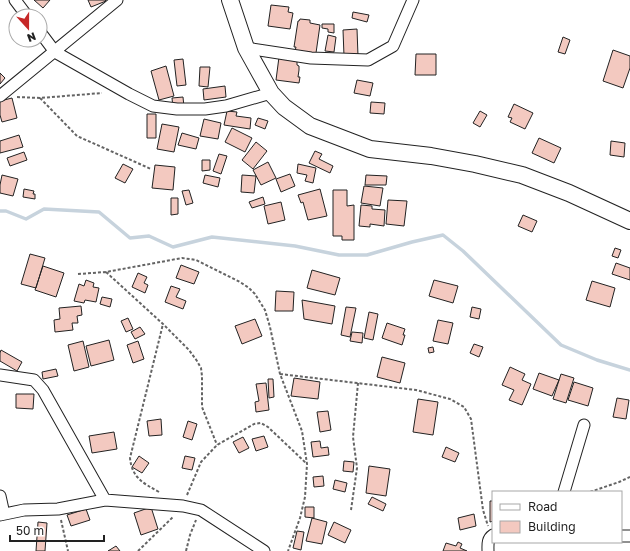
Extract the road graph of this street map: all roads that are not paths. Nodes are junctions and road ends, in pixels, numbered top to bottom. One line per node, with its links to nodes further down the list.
1 (117, 0): 6 (street)
2 (230, 0): 5 (street)
3 (413, 0): 5 (street)
4 (48, 43): 6 (street)
5 (246, 48): 7 (street)
6 (55, 52): 7 (street); 8 (street)
7 (271, 93): 9 (street)
8 (1, 96)
9 (630, 221)
10 (0, 375): 14 (street)
11 (584, 425): 12 (street)
12 (564, 491)
13 (0, 496): 15 (street)
14 (105, 500): 15 (street); 17 (street)
15 (2, 514)
16 (492, 536): 18 (street)
17 (264, 551)
18 (488, 551)

